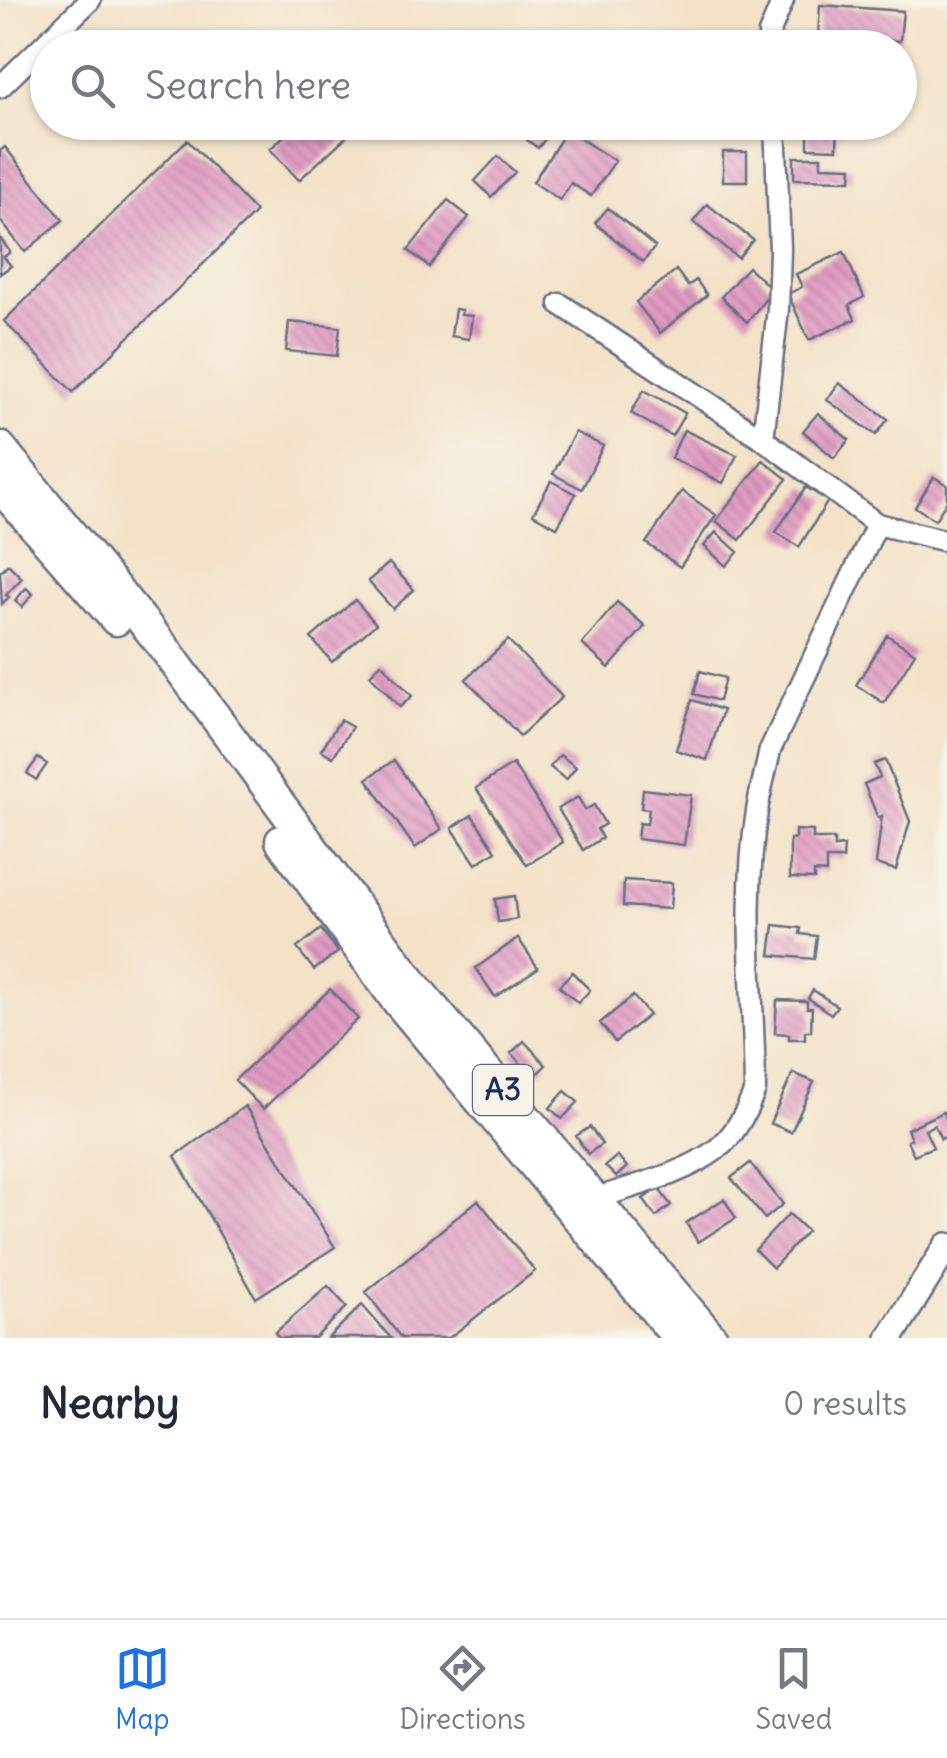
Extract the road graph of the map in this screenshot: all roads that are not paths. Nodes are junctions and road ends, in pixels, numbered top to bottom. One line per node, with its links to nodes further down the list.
1 (90, 0): 3 (street)
2 (784, 0): 4 (street)
3 (59, 30)
4 (771, 30)
5 (30, 58): 6 (street)
6 (0, 87)
7 (776, 140): 9 (street)
8 (560, 304): 9 (street)
9 (763, 439): 12 (street)
10 (0, 447): 14 (main road, A3)
11 (0, 486): 14 (main road, A3)
12 (877, 524): 13 (street); 15 (street)
13 (947, 541)
14 (227, 744): 15 (main road, A3); 17 (main road, A3)
15 (595, 1199): 18 (main road, A3)
16 (947, 1246): 19 (street)
17 (678, 1338)
18 (712, 1338)
19 (890, 1338)

